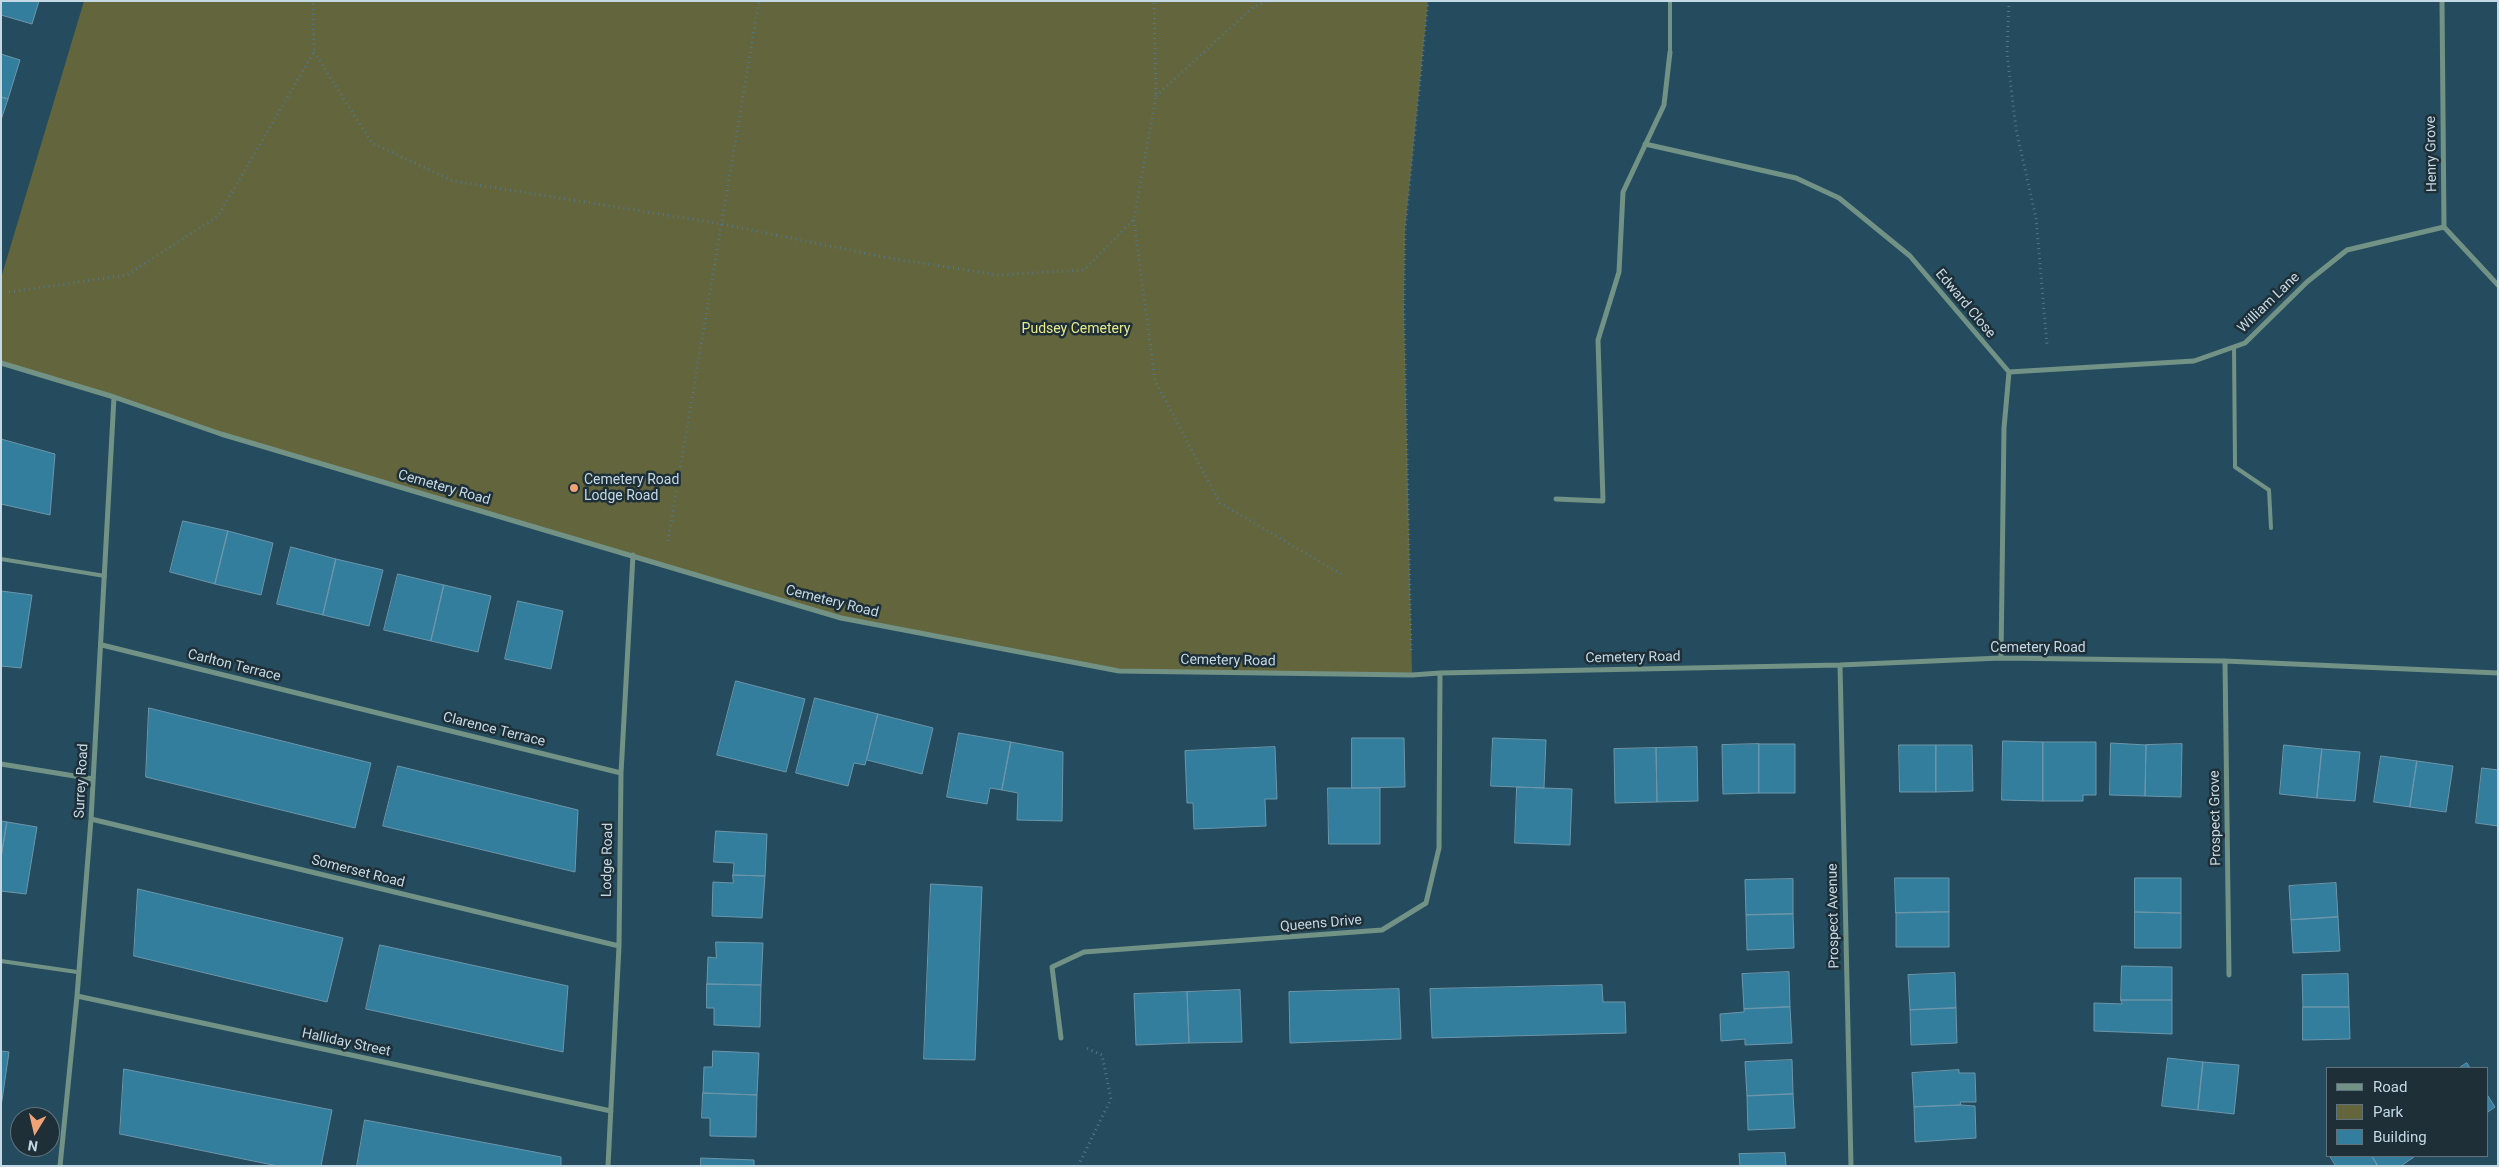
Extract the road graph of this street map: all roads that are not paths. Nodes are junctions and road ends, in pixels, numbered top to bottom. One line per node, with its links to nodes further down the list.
1 (1670, 1): 3 (lane)
2 (2442, 1): 5 (street, Henry Grove)
3 (1670, 52): 4 (street)
4 (1645, 144): 9 (street, Edward Close); 11 (street)
5 (2444, 227): 6 (street); 7 (street, William Lane)
6 (2498, 285)
7 (2234, 347): 9 (street, William Lane); 12 (lane)
8 (1, 363): 10 (street, Cemetery Road)
9 (2009, 372): 17 (street)
10 (114, 397): 13 (street, Cemetery Road); 15 (street, Surrey Road)
11 (1556, 499)
12 (2271, 528)
13 (633, 555): 20 (street, Cemetery Road); 24 (street, Lodge Road)
14 (1, 559): 15 (lane)
15 (105, 576): 16 (street, Surrey Road)
16 (102, 645): 22 (street, Carlton Terrace); 25 (street, Surrey Road)
17 (2002, 658): 18 (street, Cemetery Road); 19 (street, Cemetery Road)
18 (2225, 661): 21 (street, Cemetery Road); 30 (street, Prospect Grove)
19 (1840, 666): 20 (street, Cemetery Road); 36 (street, Prospect Avenue)
20 (1440, 673): 32 (street, Queens Drive)
21 (2498, 673)
22 (361, 710): 24 (street, Clarence Terrace)
23 (1, 764): 25 (street)
24 (621, 773): 27 (street, Lodge Road)
25 (93, 779): 26 (street, Surrey Road)
26 (91, 819): 27 (street, Somerset Road); 29 (street, Surrey Road)
27 (618, 946): 33 (street, Lodge Road)
28 (1, 961): 29 (lane)
29 (77, 972): 31 (street, Surrey Road)
30 (2229, 975)
31 (77, 996): 33 (street, Halliday Street); 34 (street, Surrey Road)
32 (1062, 1038)
33 (611, 1111): 35 (street, Lodge Road)
34 (60, 1166)
35 (608, 1166)
36 (1850, 1166)

